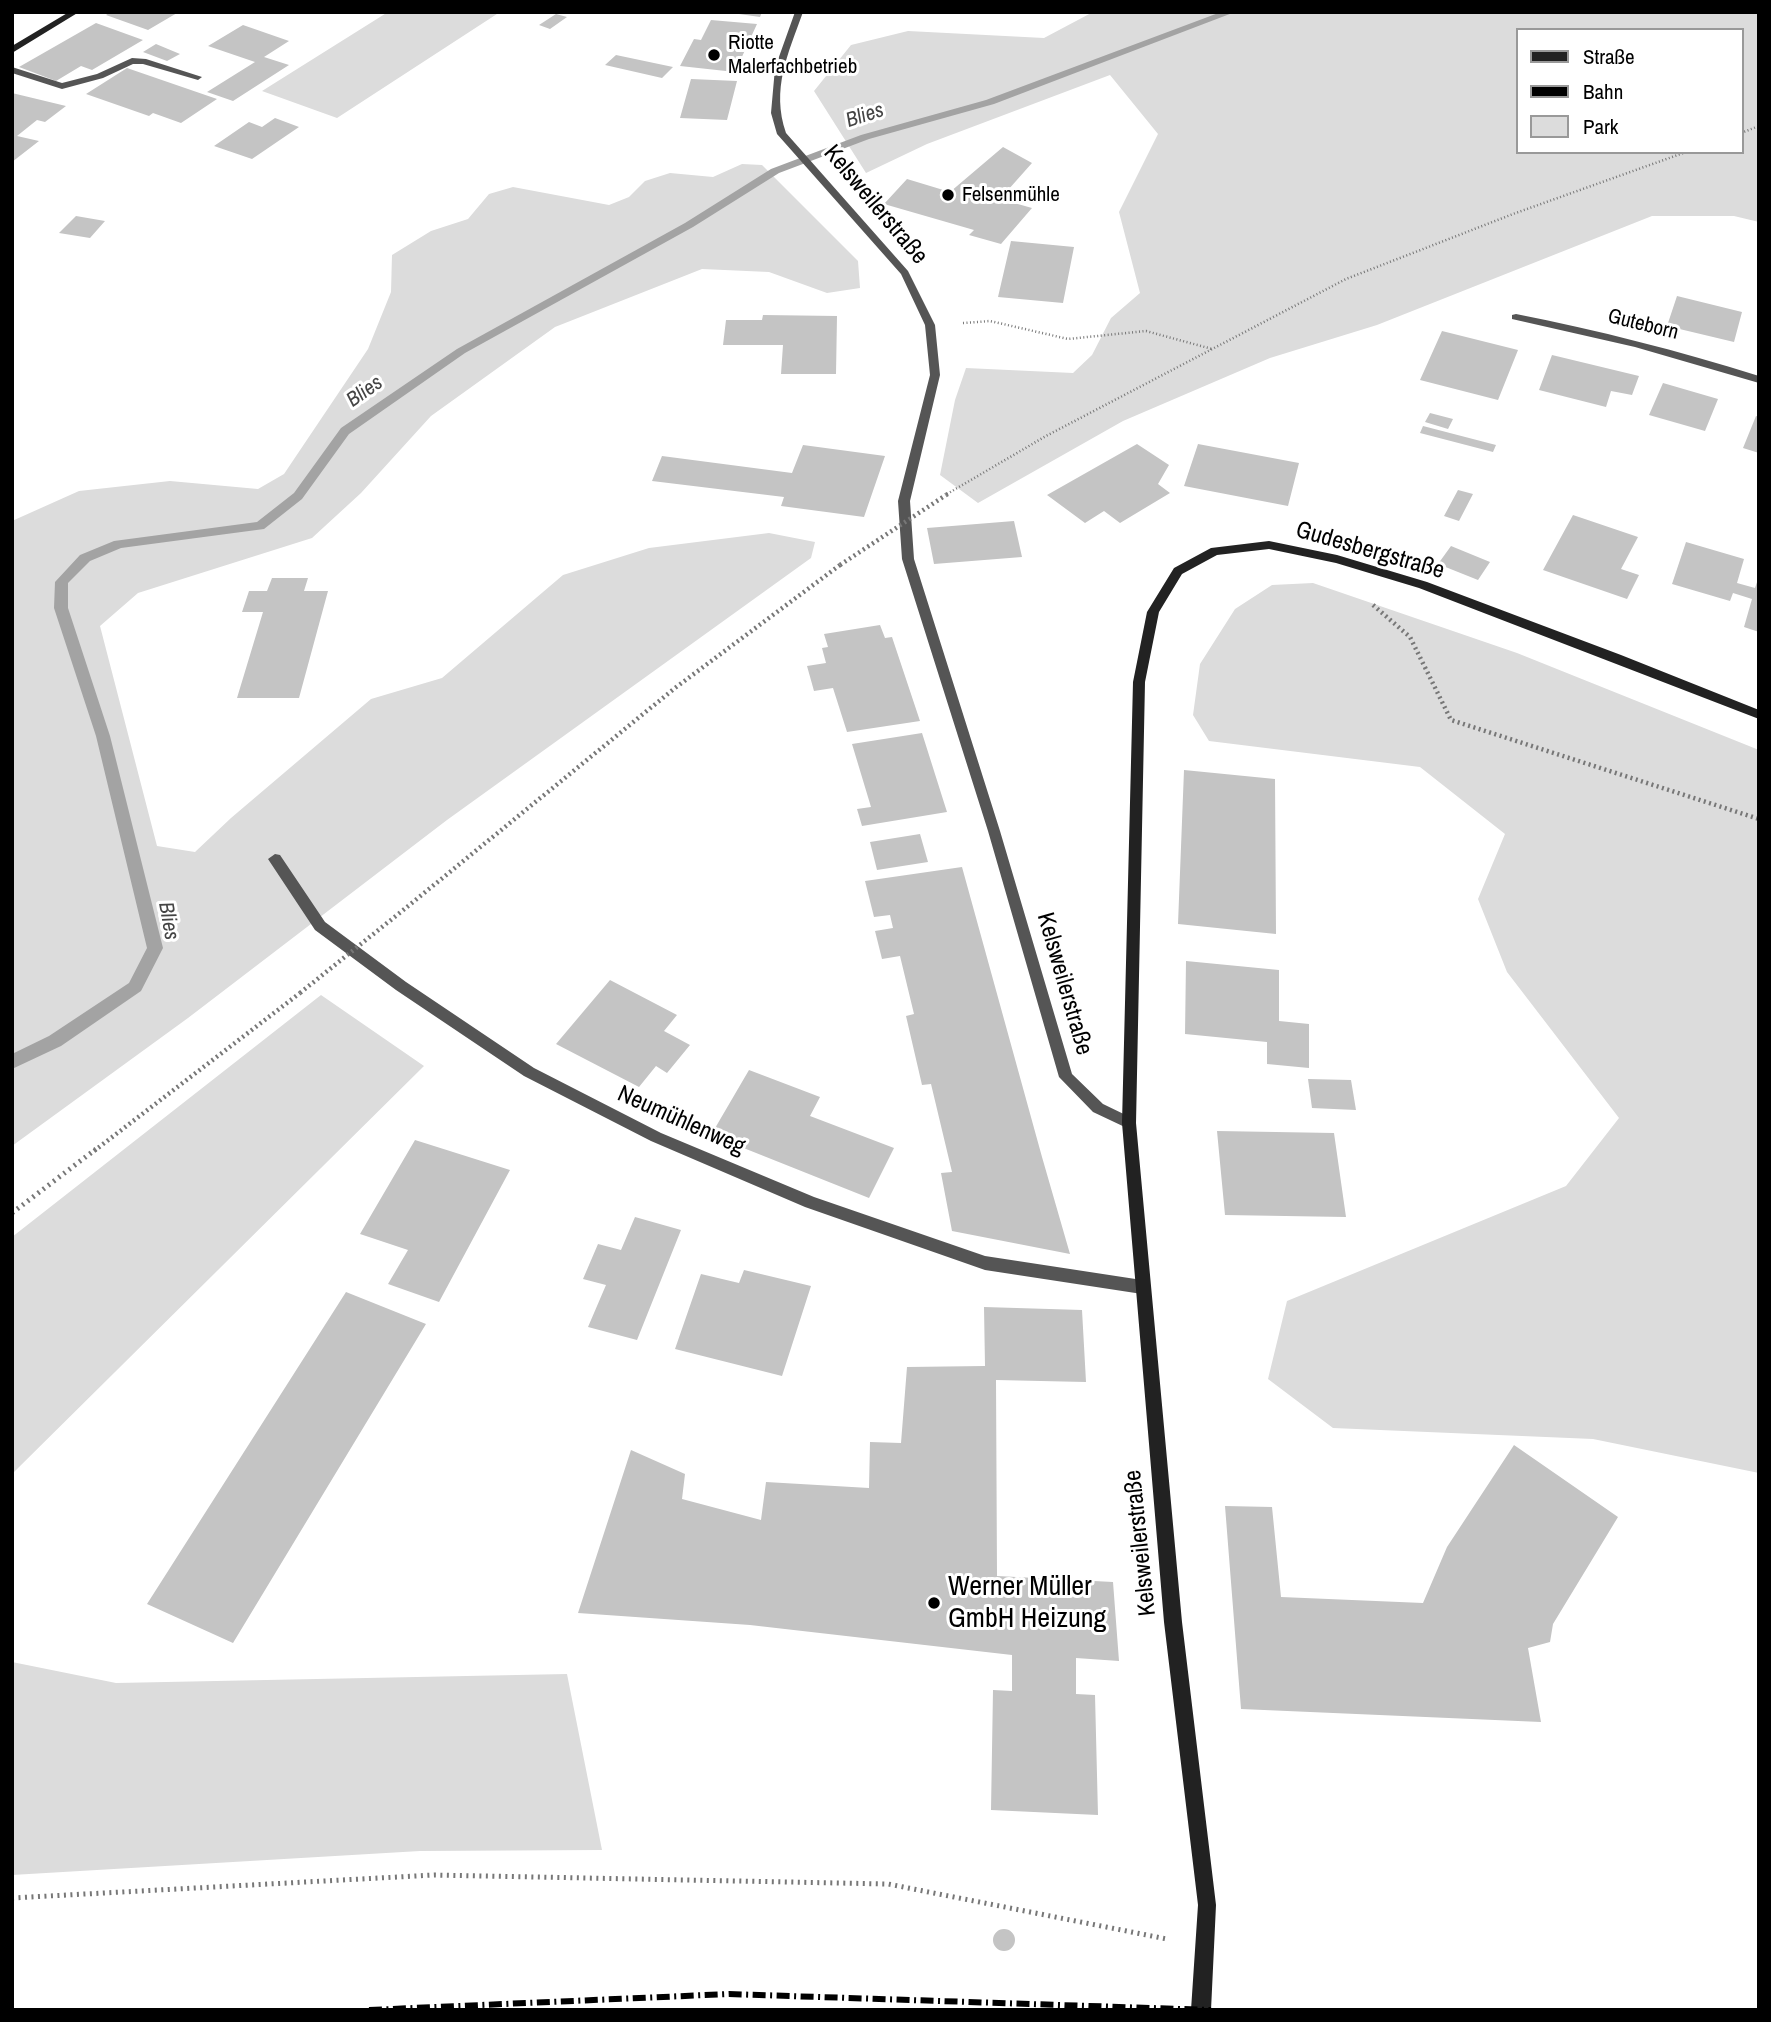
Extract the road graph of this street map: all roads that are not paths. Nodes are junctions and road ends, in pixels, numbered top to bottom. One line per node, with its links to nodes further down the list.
1 (75, 12): 3 (main road)
2 (799, 12): 10 (street, Kelsweilerstraße)
3 (15, 46)
4 (12, 70): 5 (street)
5 (198, 77)
6 (1516, 317): 7 (street, Guteborn)
7 (1759, 380)
8 (1759, 715): 10 (main road, Gudesbergstraße)
9 (275, 859): 11 (street, Neumühlenweg)
10 (1129, 1123): 11 (main road, Kelsweilerstraße)
11 (1142, 1287): 12 (main road, Kelsweilerstraße)
12 (1201, 2010)

